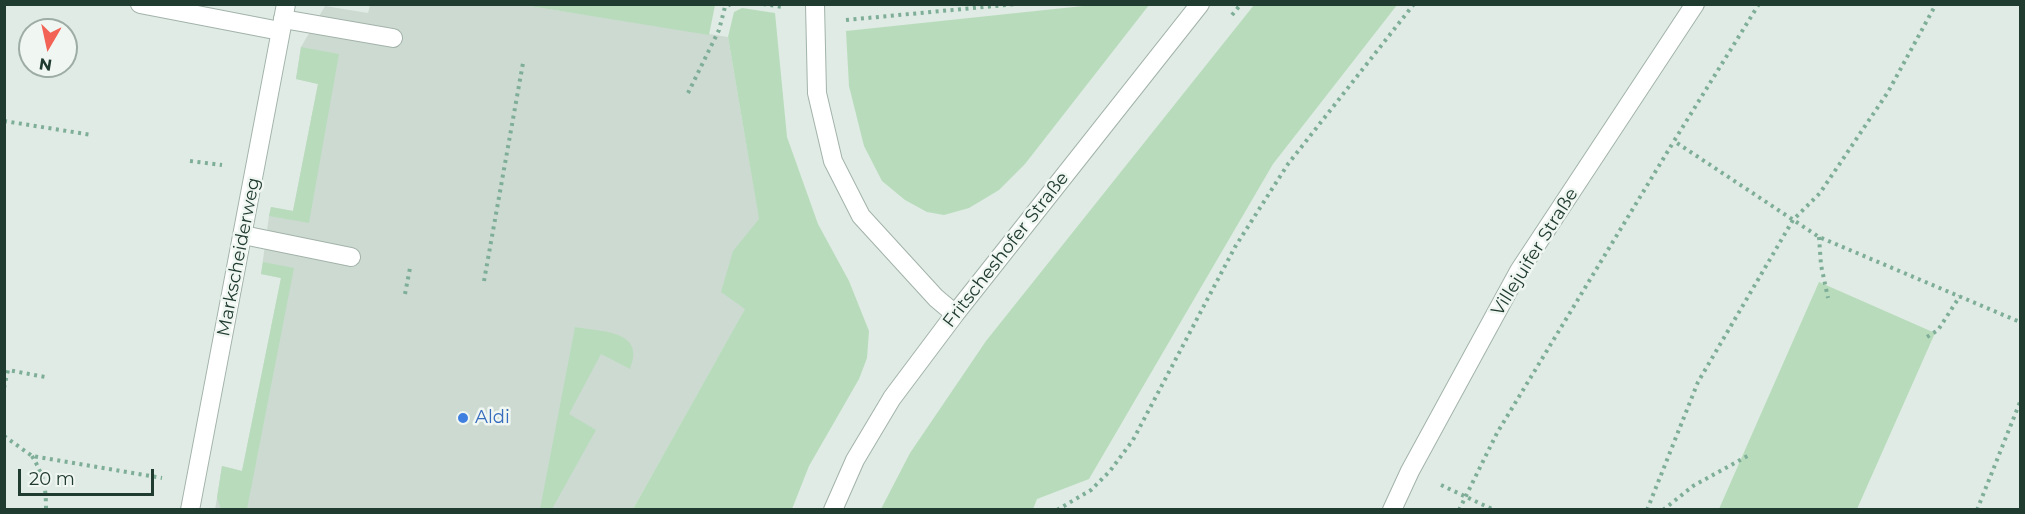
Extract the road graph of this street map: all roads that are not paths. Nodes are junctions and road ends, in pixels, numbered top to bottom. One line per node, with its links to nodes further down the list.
1 (140, 4): 5 (street)
2 (1200, 4): 9 (street, Fritscheshofer Straße)
3 (1695, 4): 12 (street, Villejuifer Straße)
4 (815, 13): 9 (street)
5 (283, 18): 6 (street); 7 (street, Markscheiderweg)
6 (393, 38)
7 (243, 235): 8 (street); 10 (street, Markscheiderweg)
8 (351, 257)
9 (955, 314): 11 (street, Fritscheshofer Straße)
10 (190, 510)
11 (833, 510)
12 (1392, 510)

